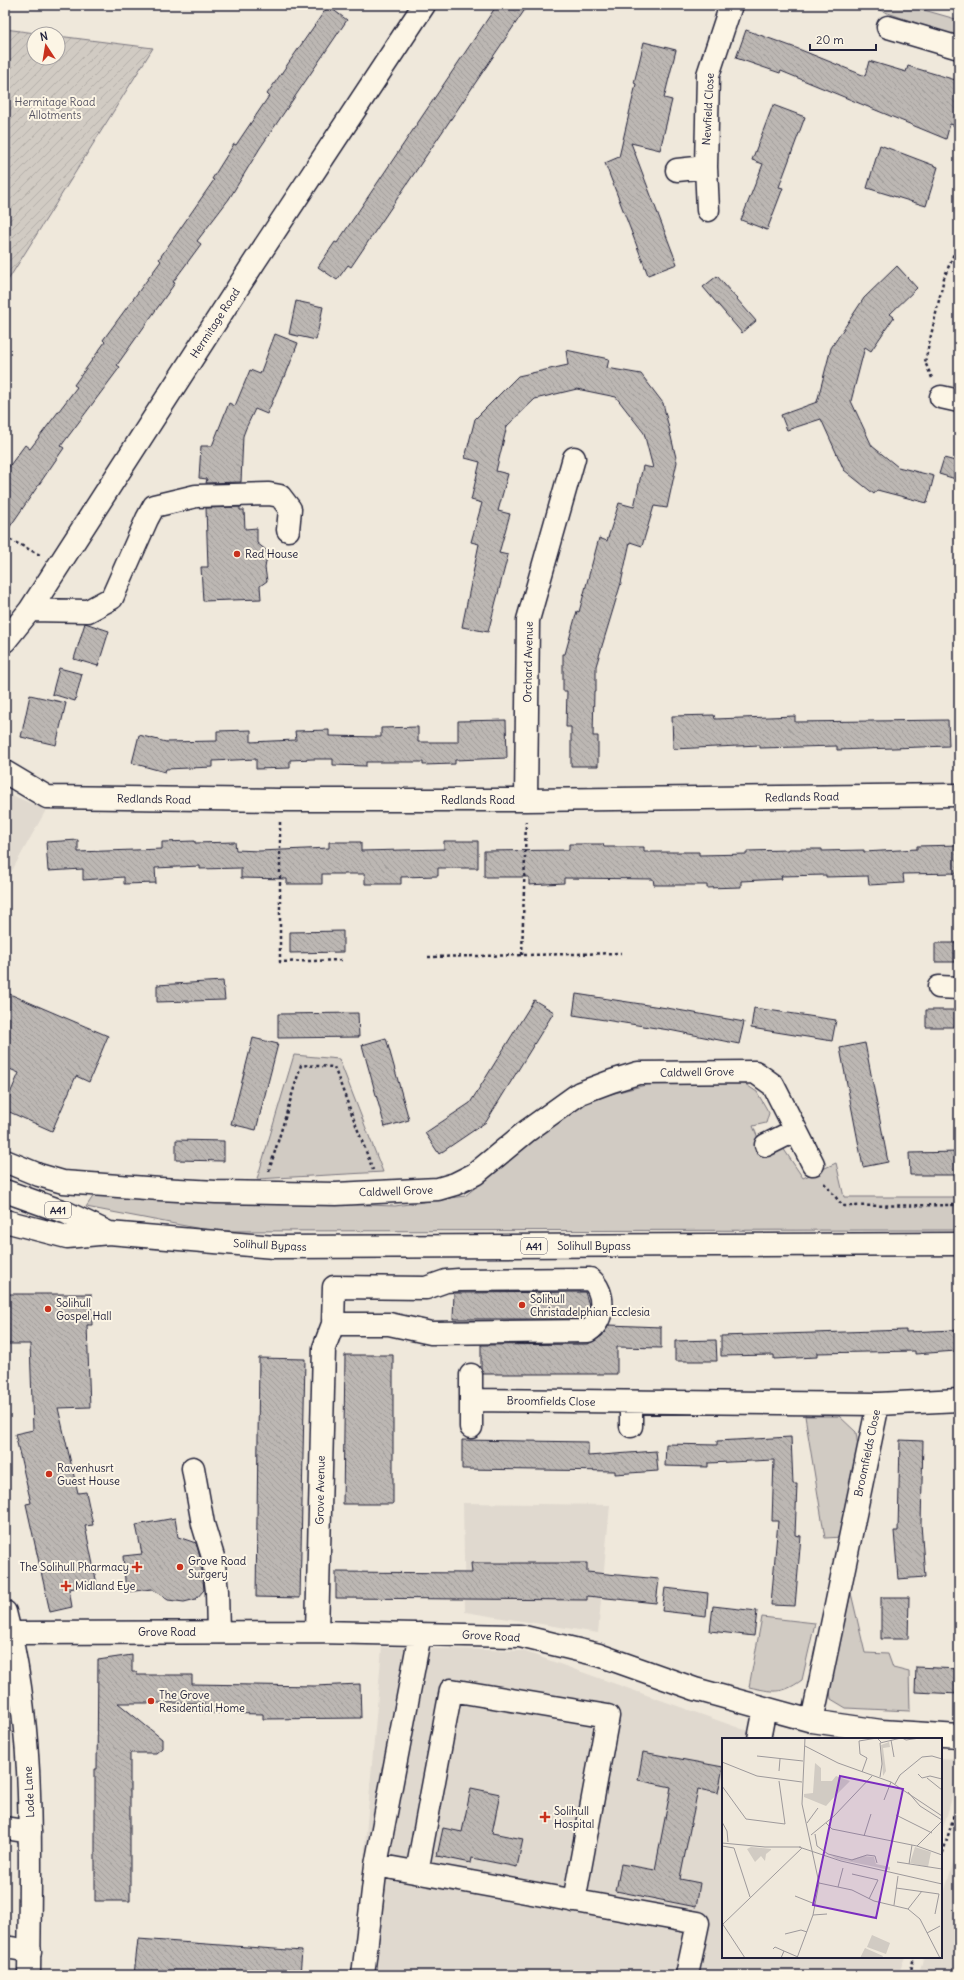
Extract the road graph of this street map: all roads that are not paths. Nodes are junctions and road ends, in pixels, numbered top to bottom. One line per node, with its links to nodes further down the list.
1 (424, 5): 10 (main road, Hermitage Road)
2 (731, 5): 5 (main road, Newfield Close)
3 (888, 27): 4 (main road)
4 (959, 48)
5 (706, 167): 6 (main road); 7 (main road, Newfield Close)
6 (676, 170)
7 (708, 210)
8 (574, 458): 14 (main road, Orchard Avenue)
9 (288, 530): 10 (main road)
10 (30, 610): 11 (main road, Hermitage Road)
11 (5, 641)
12 (5, 772): 14 (main road, Redlands Road)
13 (959, 795): 14 (main road, Redlands Road)
14 (526, 800)
15 (796, 1130): 16 (main road); 17 (main road, Caldwell Grove); 18 (main road, Caldwell Grove)
16 (766, 1145)
17 (5, 1161)
18 (813, 1164)
19 (5, 1190): 21 (main road, Solihull Bypass / A41)
20 (5, 1222): 21 (main road, Solihull Bypass / A41)
21 (109, 1233): 22 (main road, Solihull Bypass / A41)
22 (959, 1244)
23 (332, 1324): 23 (main road, Grove Avenue); 34 (main road, Grove Avenue)
24 (471, 1375): 25 (main road)
25 (471, 1400): 27 (main road, Broomfields Close); 30 (main road)
26 (959, 1400): 28 (main road)
27 (631, 1402): 28 (main road, Broomfields Close); 29 (main road)
28 (878, 1404): 38 (main road, Broomfields Close)
29 (631, 1426)
30 (471, 1427)
31 (193, 1468): 33 (main road)
32 (5, 1612): 35 (main road, Lode Lane)
33 (218, 1632): 34 (main road, Grove Road); 35 (main road, Grove Road)
34 (317, 1632): 36 (main road, Grove Road)
35 (11, 1633): 42 (main road, Lode Lane)
36 (420, 1634): 37 (main road, Grove Road); 43 (main road)
37 (766, 1708): 38 (main road, Grove Road); 40 (main road)
38 (812, 1721): 39 (main road, Grove Road)
39 (959, 1736)
40 (759, 1738)
41 (5, 1828): 42 (main road)
42 (30, 1832): 47 (main road, Lode Lane)
43 (376, 1865): 44 (main road); 49 (main road)
44 (417, 1872): 45 (main road); 45 (main road)
45 (574, 1901): 50 (main road)
46 (5, 1947): 47 (main road)
47 (30, 1951): 48 (main road, Lode Lane)
48 (29, 1975)
49 (364, 1975)
50 (688, 1975)

